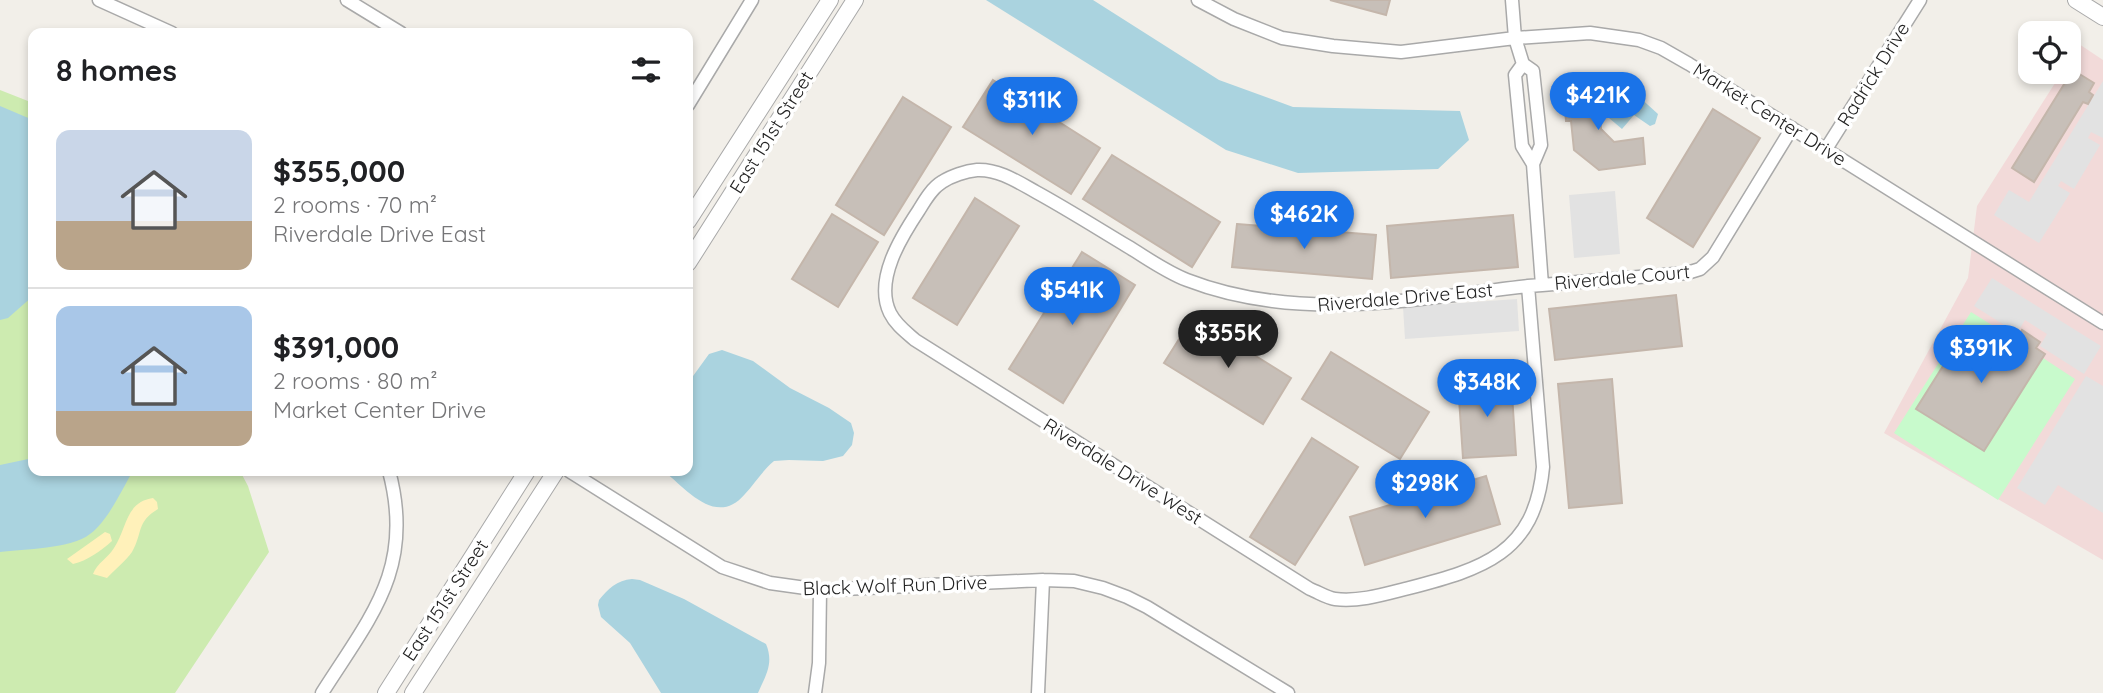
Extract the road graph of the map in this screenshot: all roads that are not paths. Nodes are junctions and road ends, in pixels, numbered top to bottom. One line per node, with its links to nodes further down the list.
1 (99, 0): 11 (street)
2 (347, 0): 12 (street)
3 (752, 0): 15 (street)
4 (830, 0): 19 (street, East 151st Street)
5 (855, 0): 20 (street, East 151st Street)
6 (1198, 0): 13 (street, Market Center Drive)
7 (1512, 0): 13 (street)
8 (1920, 0): 17 (street, Radrick Drive)
9 (2076, 0): 10 (street)
10 (2103, 17)
11 (161, 28)
12 (393, 28)
13 (1515, 37): 14 (street); 16 (street, Market Center Drive)
14 (1523, 64): 18 (street); 18 (street)
15 (693, 97)
16 (1792, 128): 17 (street, Market Center Drive); 21 (street, Riverdale Court)
17 (1826, 149): 23 (street, Market Center Drive)
18 (1533, 163): 21 (street)
19 (693, 213)
20 (693, 255)
21 (1542, 285): 22 (street, Riverdale Drive East)
22 (1528, 286): 24 (street, Riverdale Drive East); 24 (street, Riverdale Drive West)
23 (2103, 323)
24 (915, 340)
25 (390, 476): 31 (street)
26 (524, 476): 32 (street, East 151st Street)
27 (553, 476): 33 (street, East 151st Street)
28 (577, 476): 30 (street, Black Wolf Run Drive)
29 (1043, 580): 30 (street, Black Wolf Run Drive); 35 (street); 36 (street, Black Wolf Run Drive)
30 (820, 590): 34 (street)
31 (322, 693)
32 (386, 693)
33 (413, 693)
34 (816, 693)
35 (1038, 693)
36 (1289, 693)

